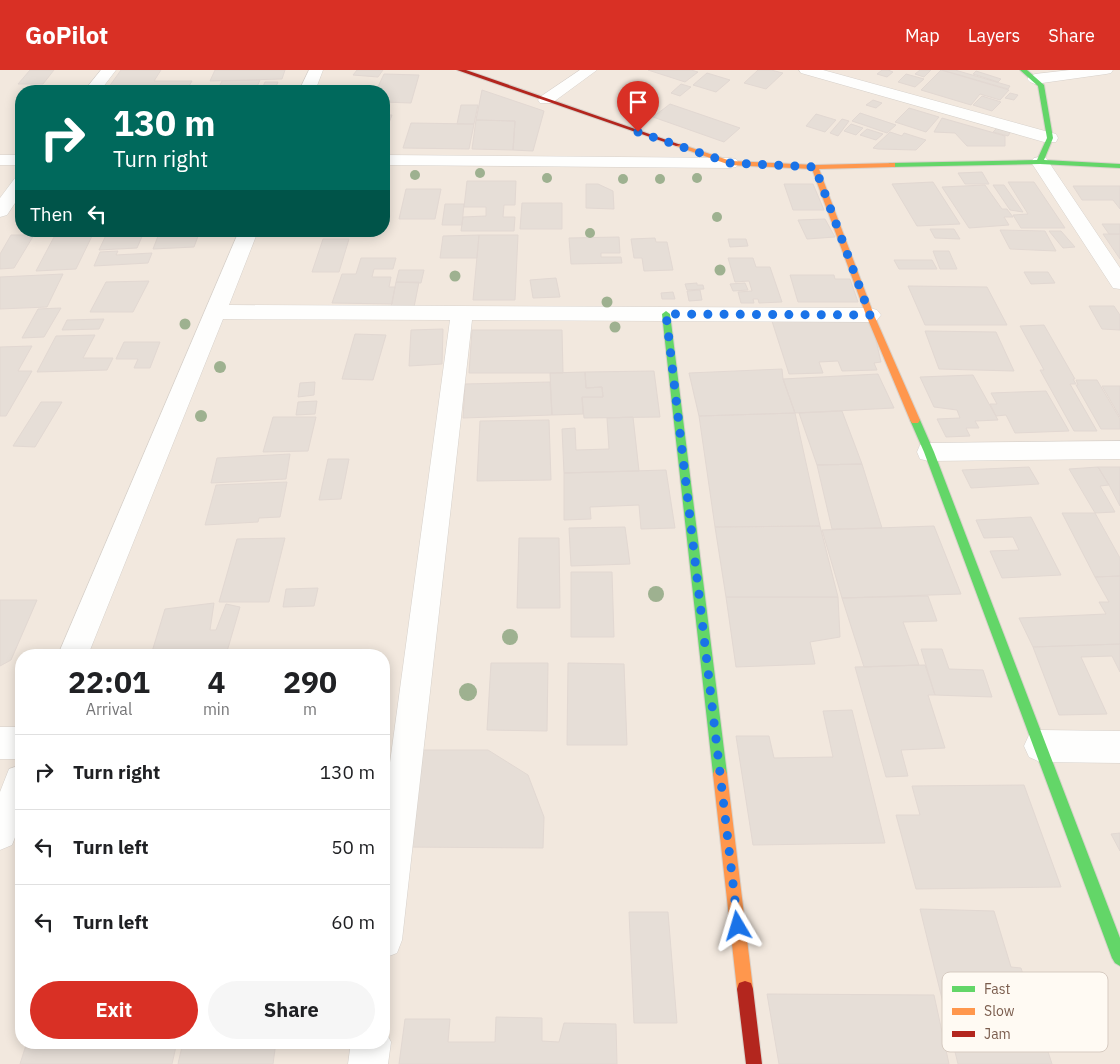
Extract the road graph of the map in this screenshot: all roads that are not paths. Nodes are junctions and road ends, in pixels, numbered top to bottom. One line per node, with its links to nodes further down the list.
1 (109, 70): 8 (street)
2 (316, 70): 9 (street)
3 (460, 70): 10 (street)
4 (590, 70): 10 (street)
5 (806, 70): 11 (street)
6 (1106, 70): 7 (street)
7 (1029, 74): 11 (street)
8 (97, 85)
9 (310, 85)
10 (546, 100): 16 (street)
11 (1050, 138): 15 (street)
12 (0, 160): 13 (street)
13 (15, 160)
14 (390, 160): 16 (street)
15 (1040, 162): 17 (street); 18 (street); 22 (street)
16 (730, 163): 18 (street)
17 (1120, 166)
18 (815, 167): 26 (street)
19 (15, 190): 20 (street)
20 (0, 211)
21 (246, 237): 23 (street)
22 (1120, 283)
23 (215, 312): 24 (street); 29 (street)
24 (462, 313): 25 (street); 36 (street)
25 (666, 314): 26 (street); 40 (street)
26 (870, 315): 28 (street)
27 (1120, 450): 28 (street)
28 (929, 452): 32 (street)
29 (75, 649)
30 (15, 743): 31 (street)
31 (0, 744)
32 (1040, 746): 33 (street); 37 (street)
33 (1120, 747)
34 (15, 796): 35 (street)
35 (0, 833)
36 (390, 892)
37 (1120, 958)
38 (370, 1049): 39 (street)
39 (368, 1064)
40 (754, 1064)

